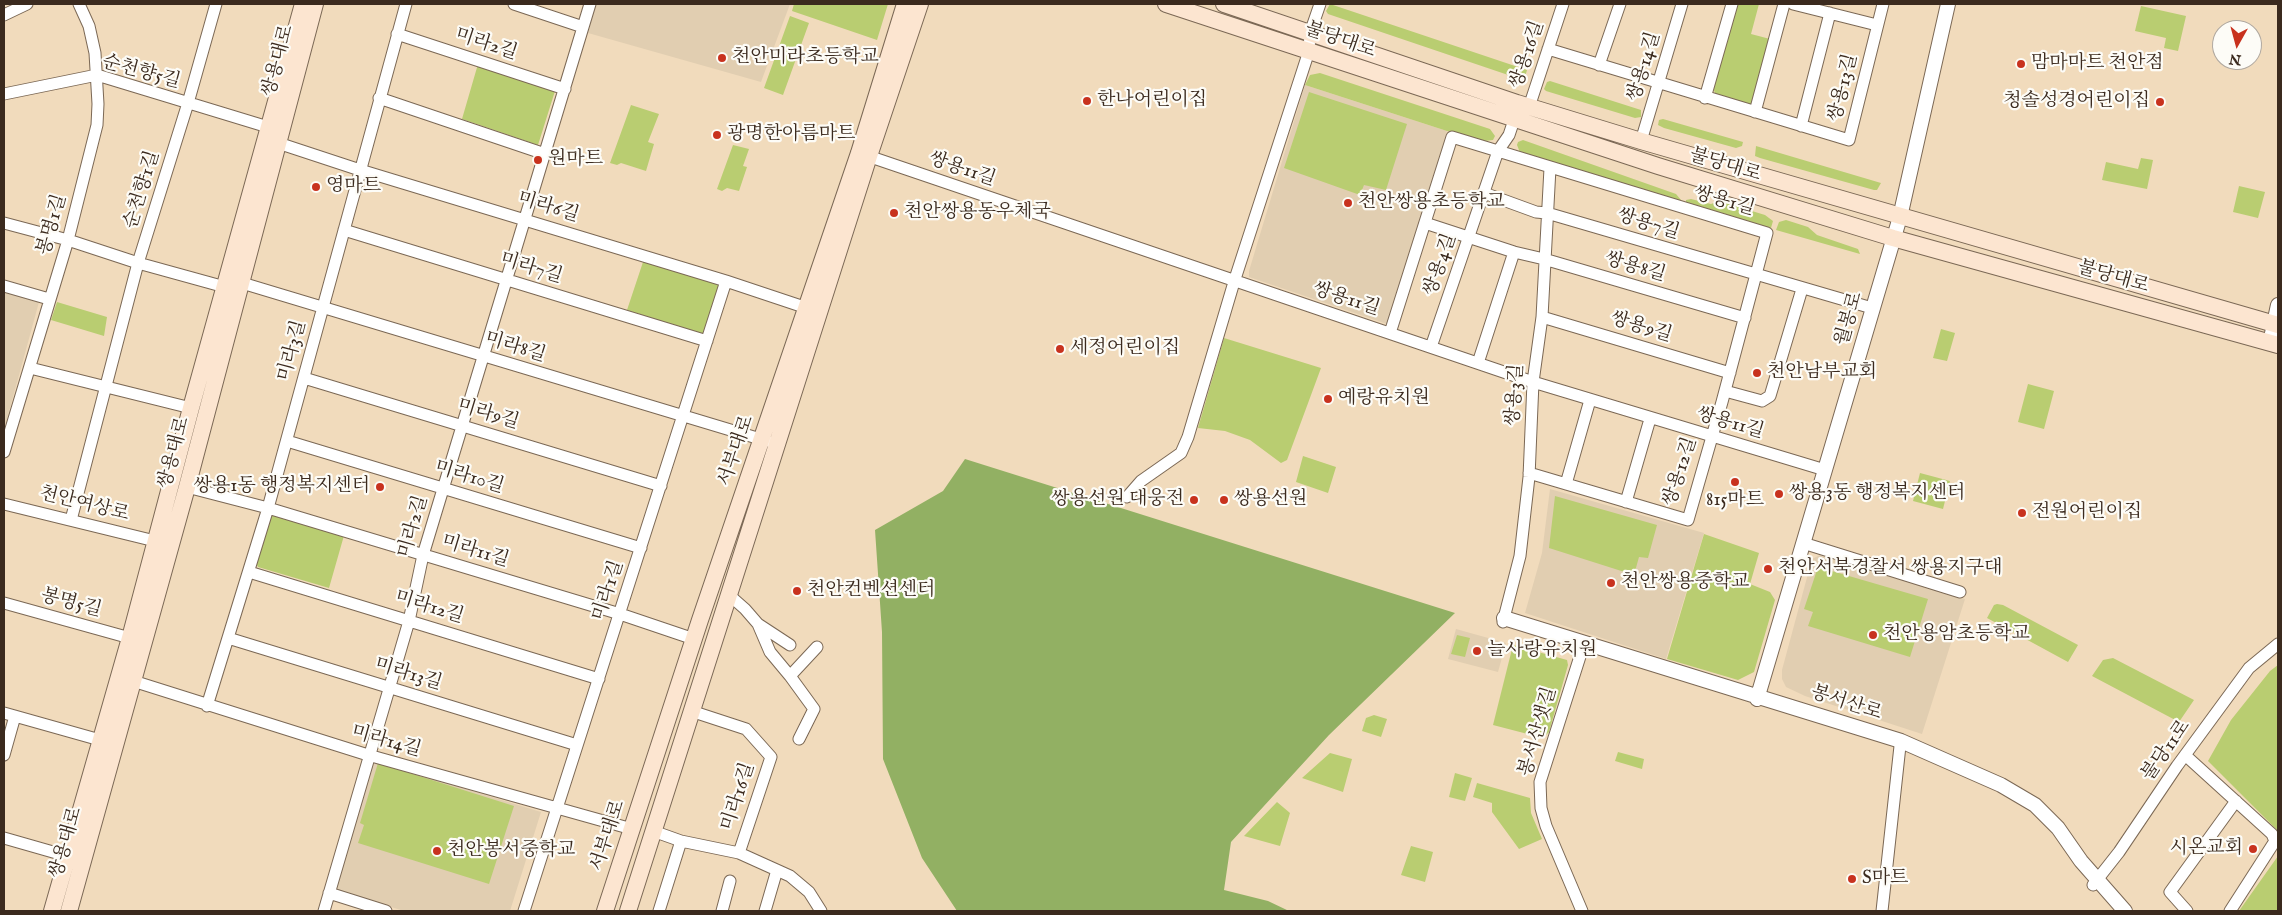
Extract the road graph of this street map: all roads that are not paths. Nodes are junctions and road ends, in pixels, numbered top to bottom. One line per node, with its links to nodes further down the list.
1 (27, 4): 25 (street)
2 (79, 4): 33 (street, 봉명1길)
3 (216, 4): 41 (street, 순천향1길)
4 (295, 4): 34 (main road)
5 (303, 4): 34 (main road, 쌍용대로)
6 (315, 4): 40 (main road, 쌍용대로)
7 (322, 4): 40 (main road)
8 (406, 4): 29 (street, 미라3길)
9 (514, 4): 27 (street)
10 (590, 4): 27 (street, 미라2길)
11 (905, 4): 50 (main road, 서부대로)
12 (920, 4): 50 (main road, 서부대로)
13 (1166, 4): 31 (main road, 불당대로)
14 (1224, 4): 28 (main road, 불당대로)
15 (1320, 4): 28 (street)
16 (1563, 4): 30 (street, 쌍용16길)
17 (1620, 4): 32 (street)
18 (1682, 4): 35 (street, 쌍용14길)
19 (1732, 4): 39 (street)
20 (1784, 4): 42 (street)
21 (1793, 4): 24 (street)
22 (1882, 4): 26 (street, 쌍용13길)
23 (1948, 4): 55 (street, 월봉로)
24 (1830, 13): 26 (street); 44 (street, 쌍용13길)
25 (4, 15)
26 (1878, 25): 44 (street, 쌍용13길)
27 (583, 27): 36 (street, 미라2길)
28 (1310, 33): 31 (street); 43 (main road, 불당대로)
29 (397, 34): 36 (street, 미라2길); 38 (street, 미라3길)
30 (1548, 49): 32 (street, 쌍용13길); 43 (street, 쌍용16길)
31 (1309, 51): 43 (main road, 불당대로); 69 (street)
32 (1599, 65): 35 (street, 쌍용13길)
33 (97, 75): 37 (street, 순천향5길); 41 (street, 순천향5길); 62 (street, 봉명1길)
34 (282, 77): 45 (main road, 쌍용대로)
35 (1658, 84): 39 (street, 쌍용13길); 46 (street, 쌍용14길)
36 (565, 89): 49 (street, 미라2길)
37 (4, 94)
38 (379, 98): 49 (street); 52 (street, 미라3길)
39 (1705, 98): 42 (street, 쌍용13길)
40 (289, 99): 47 (main road, 쌍용대로)
41 (188, 104): 45 (street, 순천향5길); 65 (street, 순천향1길)
42 (1755, 112): 44 (street, 쌍용13길)
43 (1521, 114): 46 (main road, 불당대로); 48 (street, 쌍용4길); 61 (main road, 불당대로)
44 (1801, 126)
45 (268, 127): 72 (main road, 쌍용대로)
46 (1641, 141): 55 (main road, 불당대로)
47 (278, 143): 52 (street, 미라6길); 70 (main road, 쌍용대로)
48 (1498, 152): 51 (street, 쌍용1길); 53 (street, 쌍용4길); 57 (street, 쌍용1길)
49 (545, 154): 56 (street, 미라2길)
50 (864, 155): 69 (street, 쌍용11길); 77 (main road, 서부대로); 102 (main road, 서부대로)
51 (1550, 168): 54 (street, 쌍용3길); 66 (street, 쌍용1길)
52 (360, 170): 56 (street, 미라6길); 59 (street, 미라3길)
53 (1484, 194): 54 (street, 쌍용7길); 60 (street, 쌍용4길)
54 (1547, 213): 64 (street, 쌍용3길); 66 (street, 쌍용7길)
55 (1900, 217): 61 (street, 월봉로); 81 (main road, 불당대로)
56 (524, 220): 67 (street, 미라2길); 68 (street, 미라6길)
57 (1425, 223): 60 (street, 쌍용8길); 82 (street)
58 (4, 224): 62 (street)
59 (344, 230): 67 (street, 미라7길); 76 (street, 미라3길)
60 (1469, 236): 63 (street, 쌍용8길); 85 (street, 쌍용4길)
61 (1893, 238): 78 (street, 월봉로); 84 (main road, 불당대로)
62 (68, 240): 65 (street); 74 (street, 봉명1길)
63 (1514, 252): 64 (street, 쌍용8길); 87 (street)
64 (1544, 259): 79 (street, 쌍용3길); 80 (street, 쌍용8길)
65 (138, 263): 72 (street); 92 (street, 순천향1길)
66 (1757, 275): 73 (street, 쌍용7길); 80 (street, 쌍용1길)
67 (506, 280): 83 (street, 미라7길); 86 (street, 미라2길)
68 (726, 281): 77 (street, 미라6길); 83 (street, 미라1길)
69 (1234, 282): 82 (street, 쌍용11길); 110 (street)
70 (242, 283): 72 (street); 76 (street, 미라8길); 108 (main road, 쌍용대로)
71 (4, 286): 74 (street)
72 (225, 287): 95 (main road, 쌍용대로)
73 (1802, 289): 78 (street, 쌍용7길); 93 (street)
74 (49, 299): 88 (street, 봉명1길)
75 (2278, 305): 81 (street)
76 (322, 307): 86 (street, 미라8길); 90 (street, 미라3길)
77 (807, 308): 100 (main road, 서부대로)
78 (1872, 308): 104 (street, 월봉로)
79 (1542, 317): 89 (street, 쌍용9길); 91 (street, 쌍용3길)
80 (1745, 318): 89 (street, 쌍용1길)
81 (2276, 324): 84 (street)
82 (1390, 334): 85 (street, 쌍용11길)
83 (707, 341): 96 (street, 미라1길)
84 (2274, 344)
85 (1431, 347): 87 (street, 쌍용11길)
86 (483, 356): 96 (street, 미라8길); 98 (street, 미라2길)
87 (1478, 363): 91 (street, 쌍용11길)
88 (30, 368): 92 (street); 103 (street, 봉명1길)
89 (1730, 373): 93 (street, 쌍용1길)
90 (304, 378): 98 (street, 미라9길); 101 (street, 미라3길)
91 (1533, 382): 94 (street, 쌍용11길); 105 (street, 쌍용3길)
92 (107, 388): 95 (street, 쌍용대로); 114 (street, 순천향1길)
93 (1725, 391): 99 (street, 쌍용1길)
94 (1590, 400): 97 (street, 쌍용11길); 106 (street)
95 (191, 408): 115 (main road, 쌍용대로)
96 (682, 417): 100 (street, 미라8길); 107 (street, 미라1길)
97 (1650, 419): 99 (street, 쌍용11길); 111 (street)
98 (462, 425): 107 (street, 미라9길); 109 (street, 미라2길)
99 (1711, 436): 104 (street, 쌍용11길); 111 (street, 쌍용12길)
100 (762, 439): 102 (street, 미라8길); 129 (main road, 서부대로)
101 (287, 441): 109 (street, 미라10길); 113 (street, 미라3길)
102 (778, 444): 121 (main road, 서부대로)
103 (4, 452)
104 (1825, 470): 116 (street, 월봉로)
105 (1529, 473): 106 (street, 쌍용12길); 125 (street, 쌍용3길)
106 (1566, 484): 111 (street, 쌍용12길)
107 (661, 486): 117 (street, 미라1길)
108 (187, 487): 113 (street, 미라11길); 136 (main road, 쌍용대로)
109 (443, 489): 117 (street, 미라10길); 118 (street, 미라2길)
110 (1127, 497)
111 (1626, 502)
112 (4, 504): 114 (street, 천안여상로)
113 (268, 508): 118 (street, 미라11길); 119 (street, 미라3길)
114 (71, 520): 115 (street, 천안여상로)
115 (155, 541): 127 (main road, 쌍용대로)
116 (1803, 543): 120 (street); 138 (street, 월봉로)
117 (641, 548): 123 (street, 미라1길)
118 (423, 555): 123 (street, 미라11길); 124 (street, 미라2길)
119 (248, 572): 124 (street, 미라12길); 128 (street, 미라3길)
120 (1960, 592)
121 (728, 594): 126 (street); 140 (main road, 서부대로)
122 (4, 603): 127 (street, 봉명5길)
123 (620, 614): 129 (street, 미라11길); 135 (street, 미라1길)
124 (409, 620): 135 (street, 미라12길); 137 (street, 미라2길)
125 (1504, 620): 133 (street, 봉서산로); 138 (street, 봉서산로)
126 (758, 624): 131 (street); 134 (street)
127 (130, 638): 143 (main road, 쌍용대로)
128 (228, 638): 137 (street, 미라13길); 139 (street, 미라3길)
129 (694, 639): 151 (main road, 서부대로)
130 (2278, 644): 147 (street, 불당11로)
131 (790, 645)
132 (817, 647): 134 (street)
133 (1583, 647): 138 (street, 봉서산로); 172 (street, 봉서산샛길)
134 (790, 676): 142 (street)
135 (599, 679): 144 (street, 미라1길)
136 (133, 681): 139 (street, 미라14길); 162 (main road, 쌍용대로)
137 (389, 687): 144 (street, 미라13길); 148 (street, 미라2길)
138 (1758, 697): 145 (street, 봉서산로); 159 (street, 봉서산로)
139 (207, 706): 148 (street, 미라14길)
140 (691, 710): 152 (main road, 서부대로); 155 (street, 미라16길)
141 (9, 714): 143 (street); 146 (street)
142 (799, 739)
143 (100, 740): 156 (main road, 쌍용대로)
144 (577, 745): 150 (street, 미라1길)
145 (1900, 746): 159 (street, 봉서산로); 173 (street)
146 (4, 755)
147 (2185, 755): 149 (street); 159 (street, 불당11로)
148 (368, 756): 150 (street, 미라14길); 160 (street, 미라2길)
149 (2236, 801): 176 (street); 177 (street)
150 (557, 808): 151 (street, 미라14길); 165 (street, 미라1길)
151 (632, 829): 166 (main road, 서부대로)
152 (653, 831): 154 (street, 미라16길); 167 (main road, 서부대로)
153 (4, 838): 156 (street)
154 (681, 841): 155 (street, 미라16길); 168 (street)
155 (739, 853): 157 (street, 미라16길)
156 (67, 856): 161 (main road, 쌍용대로)
157 (777, 870): 170 (street); 171 (street, 미라16길)
158 (730, 881): 169 (street)
159 (2096, 882): 174 (street, 봉서산로); 175 (street, 봉서산로)
160 (329, 893): 163 (street, 미라2길); 164 (street)
161 (52, 911)
162 (69, 911)
163 (324, 911)
164 (386, 911)
165 (524, 911)
166 (605, 911)
167 (628, 911)
168 (658, 911)
169 (722, 911)
170 (765, 911)
171 (821, 911)
172 (1582, 911)
173 (1882, 911)
174 (2117, 911)
175 (2125, 911)
176 (2187, 911)
177 (2230, 911)

